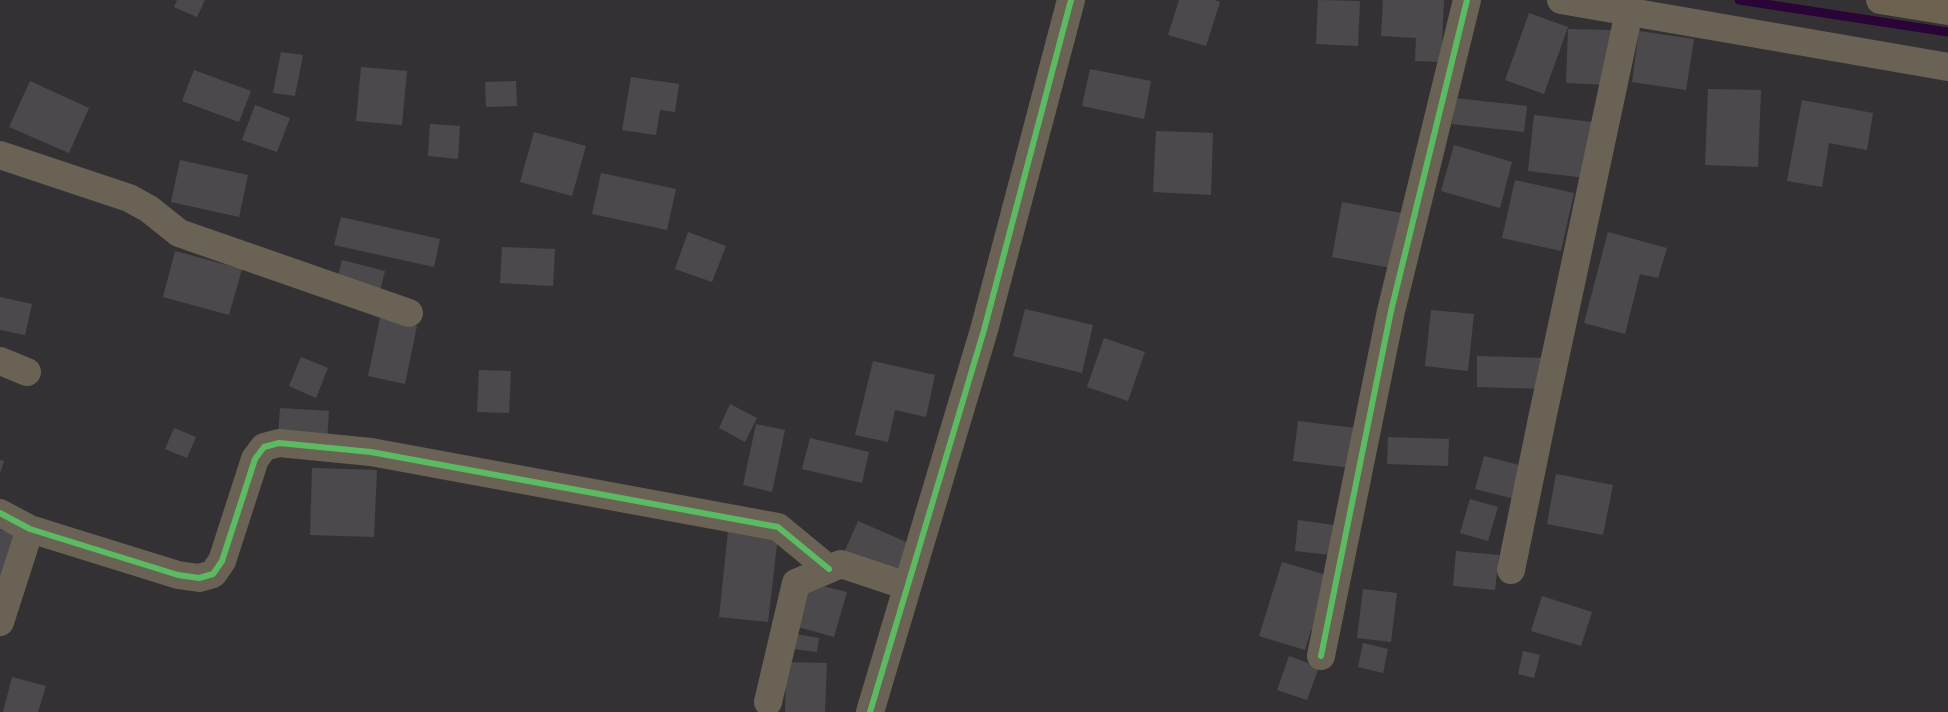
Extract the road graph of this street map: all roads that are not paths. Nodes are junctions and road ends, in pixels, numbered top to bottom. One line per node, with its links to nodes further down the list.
1 (1071, 0): 16 (street)
2 (1467, 0): 18 (street)
3 (1561, 0): 6 (street)
4 (1880, 0): 5 (street)
5 (1948, 11)
6 (1629, 12): 7 (street); 15 (street)
7 (1948, 67)
8 (0, 155): 9 (street)
9 (409, 313)
10 (0, 361): 11 (street)
11 (27, 372)
12 (0, 513): 13 (street)
13 (30, 529): 14 (street); 17 (street)
14 (829, 569): 16 (street); 19 (street)
15 (1511, 570)
16 (907, 586): 20 (street)
17 (0, 622)
18 (1321, 656)
19 (768, 702)
20 (870, 712)

